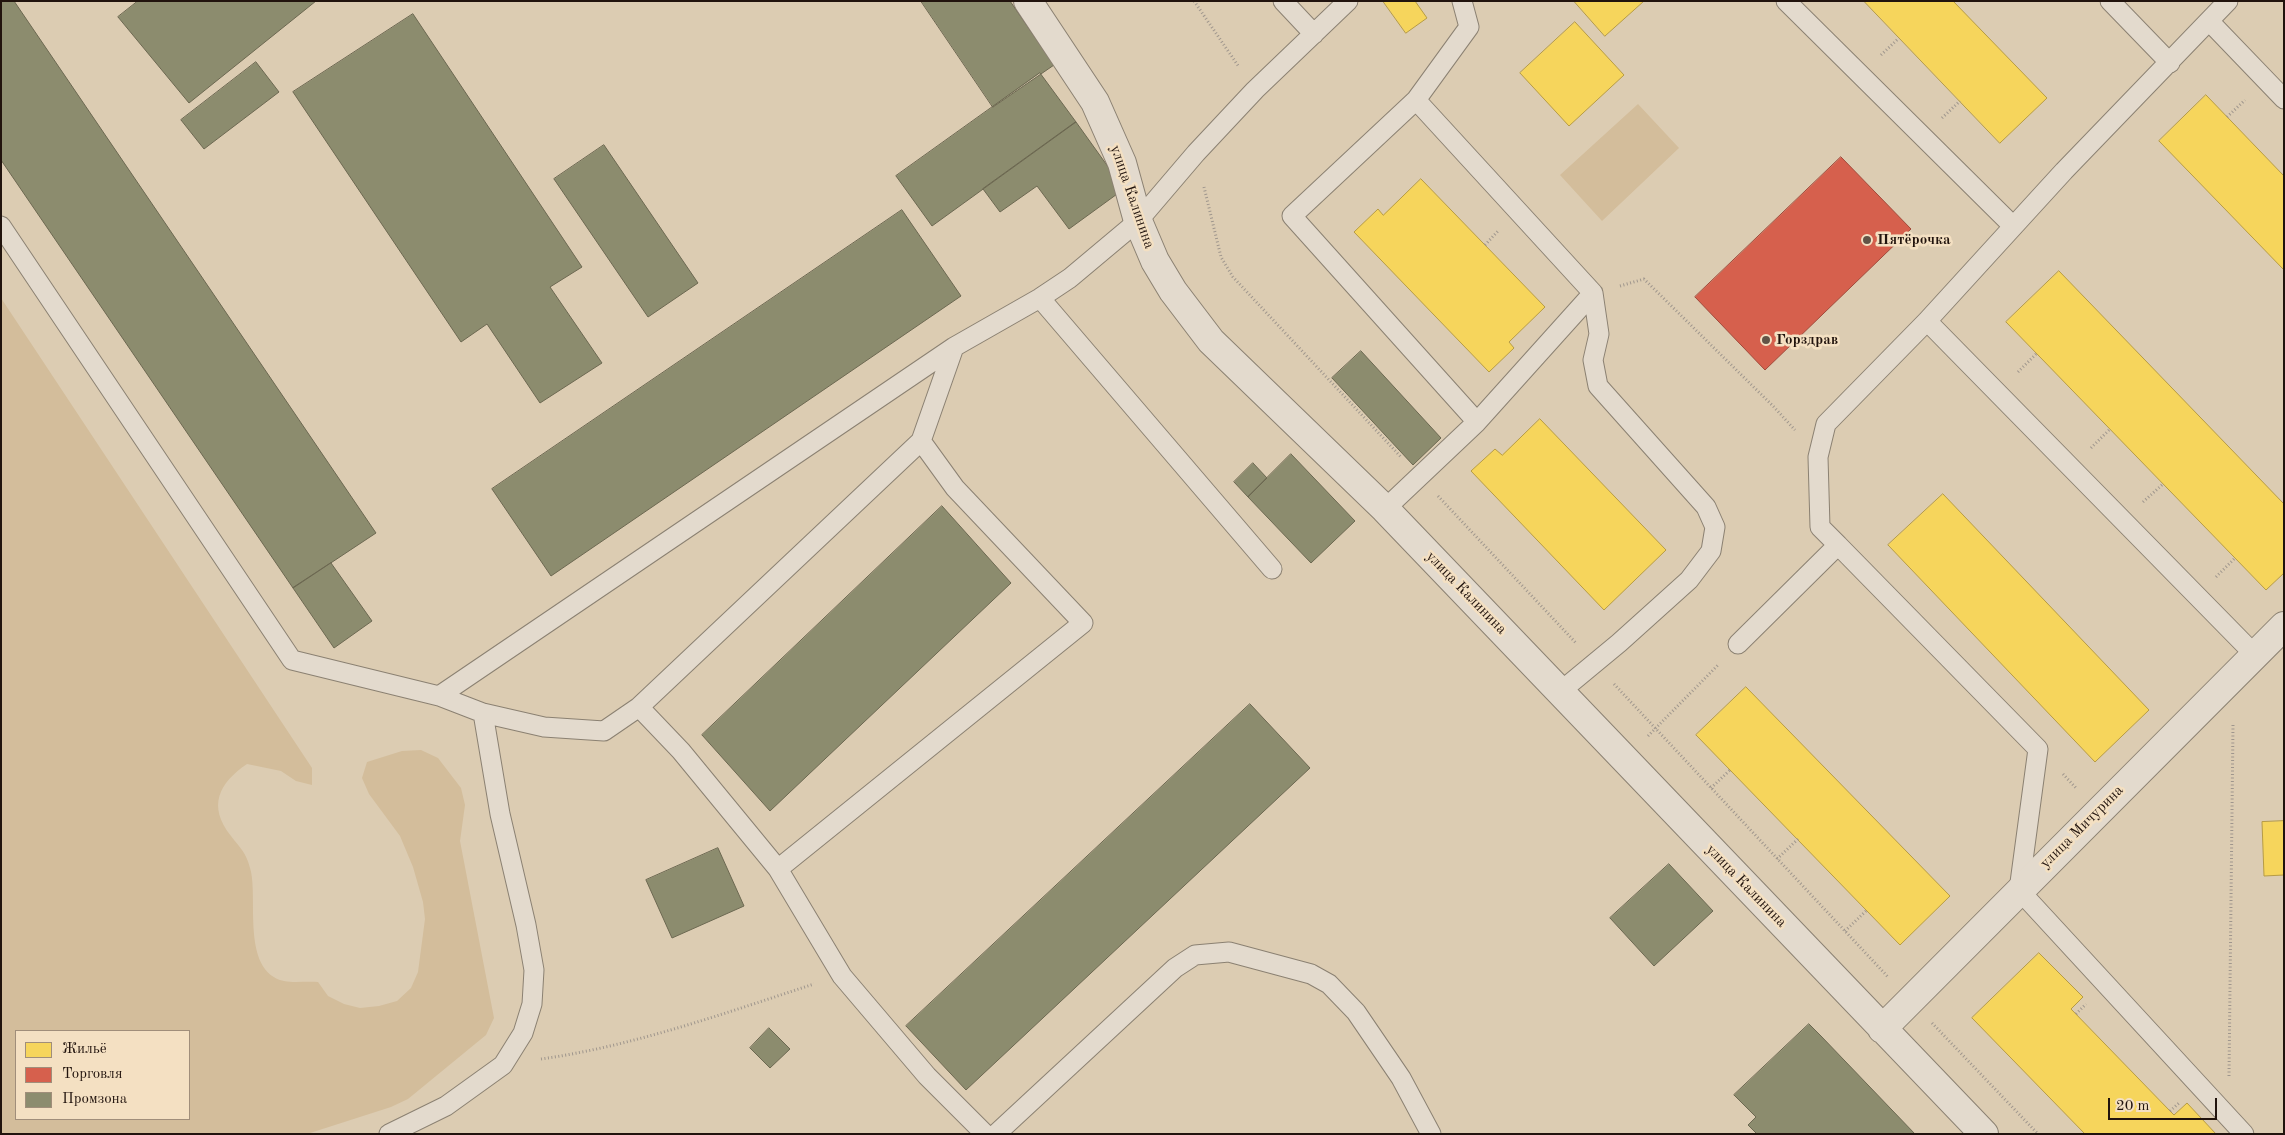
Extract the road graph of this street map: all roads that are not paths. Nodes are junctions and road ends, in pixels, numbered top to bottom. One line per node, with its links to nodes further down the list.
1 (1028, 1): 13 (street, улица Калинина)
2 (1283, 1): 9 (lane)
3 (1348, 1): 9 (lane)
4 (1462, 1): 12 (lane)
5 (1786, 1): 15 (lane)
6 (2110, 1): 10 (lane)
7 (2228, 1): 8 (lane)
8 (2209, 21): 10 (lane); 11 (lane)
9 (1314, 34): 13 (lane)
10 (2170, 63): 15 (lane)
11 (2284, 99)
12 (1416, 100): 16 (lane); 20 (lane)
13 (1138, 221): 17 (lane); 22 (street, улица Калинина)
14 (1, 226): 29 (lane)
15 (2013, 226): 18 (lane)
16 (1593, 292): 20 (lane); 28 (lane)
17 (1040, 298): 19 (lane); 24 (lane)
18 (1927, 320): 23 (lane); 27 (lane)
19 (954, 347): 21 (lane); 29 (lane)
20 (1477, 422): 22 (lane)
21 (921, 441): 30 (lane); 32 (lane)
22 (1385, 509): 28 (street, улица Калинина)
23 (1838, 545): 26 (lane); 33 (lane)
24 (1272, 569)
25 (2284, 626): 27 (street, улица Мичурина)
26 (1738, 644)
27 (2255, 655): 33 (street, улица Мичурина)
28 (1561, 691): 34 (street, улица Калинина)
29 (439, 696): 31 (lane)
30 (639, 707): 31 (lane); 32 (lane)
31 (483, 713): 35 (lane)
32 (778, 869): 36 (lane)
33 (2019, 890): 34 (street, улица Мичурина); 40 (lane)
34 (1882, 1029): 39 (street, улица Калинина)
35 (390, 1134)
36 (985, 1134)
37 (996, 1134): 38 (lane)
38 (1431, 1134)
39 (1984, 1134)
40 (2244, 1134)

